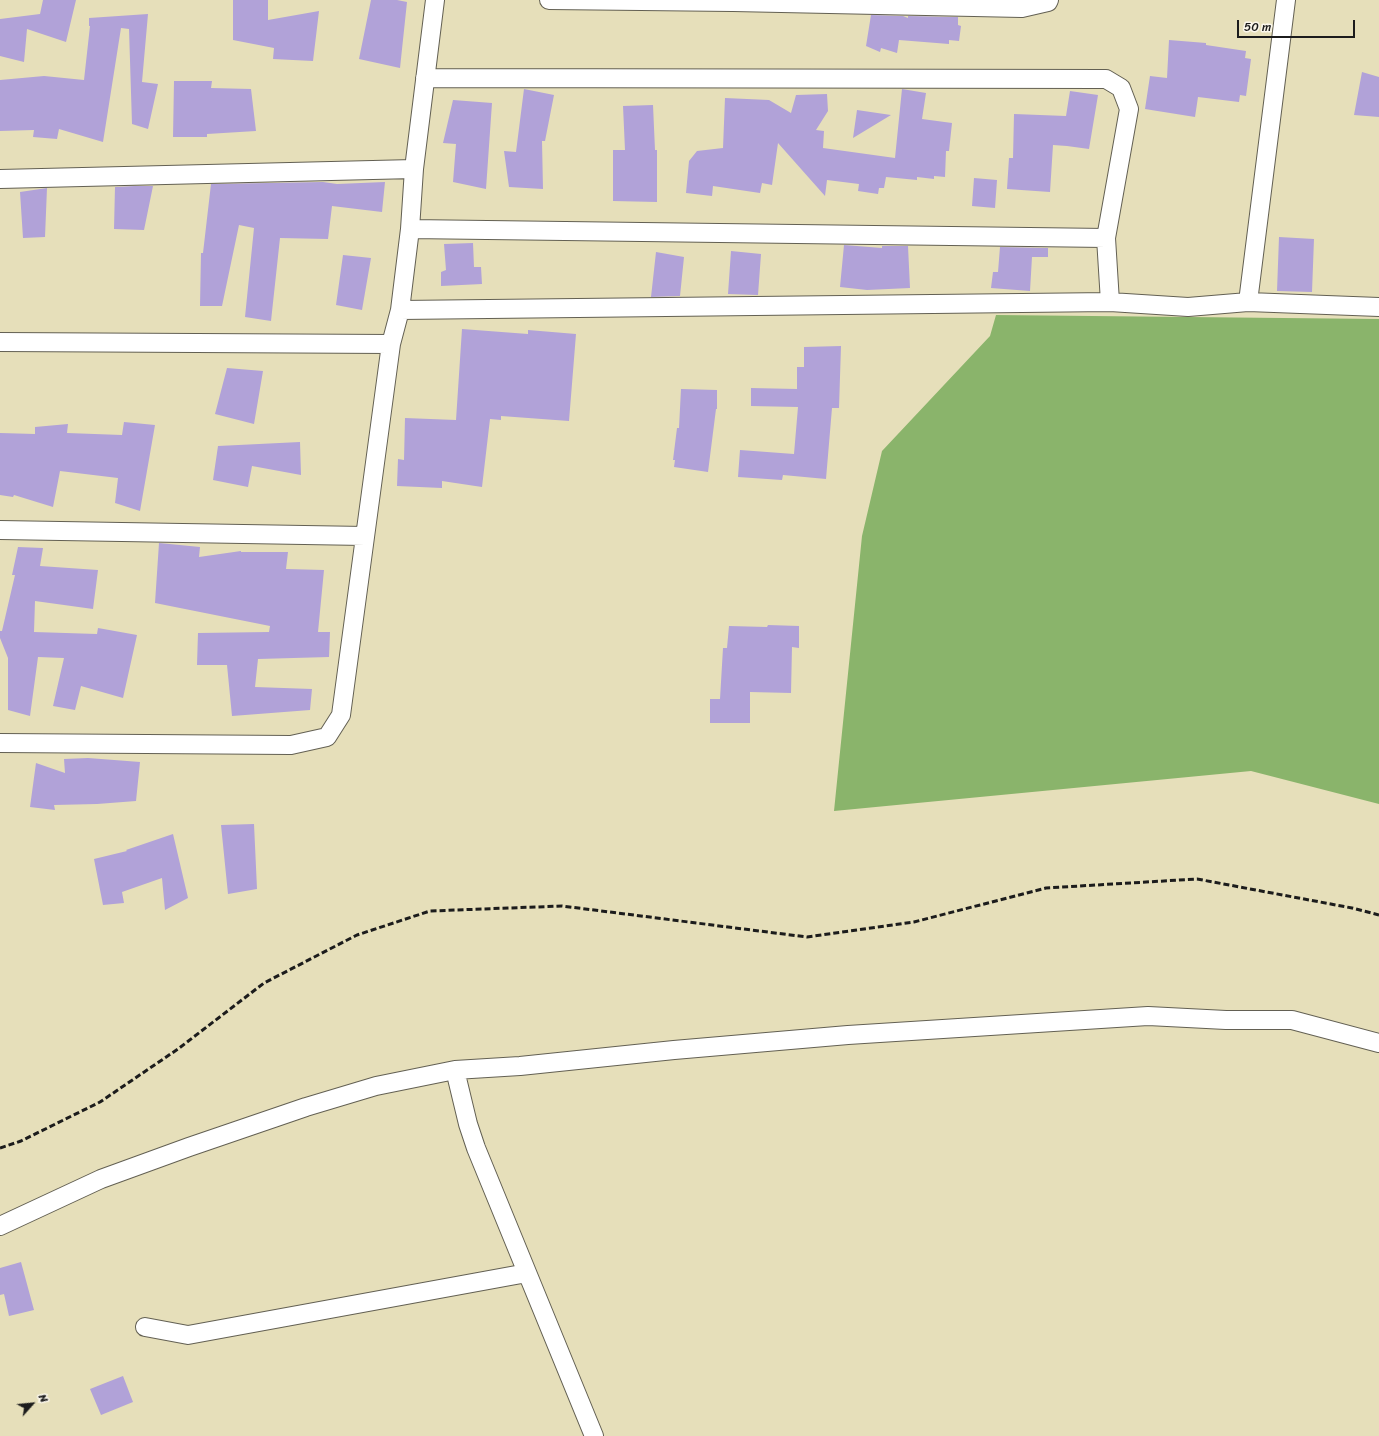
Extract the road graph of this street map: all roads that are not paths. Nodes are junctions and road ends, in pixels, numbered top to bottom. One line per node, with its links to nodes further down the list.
1 (435, 0): 5 (street)
2 (549, 0): 3 (street)
3 (1049, 0)
4 (1286, 0): 11 (street)
5 (425, 78): 6 (street); 9 (street)
6 (414, 169): 7 (street); 8 (street)
7 (0, 179)
8 (410, 228): 9 (street); 13 (street)
9 (1106, 238): 10 (street)
10 (1110, 302): 11 (street); 13 (street)
11 (1248, 302): 12 (street)
12 (1379, 308)
13 (400, 310): 15 (street)
14 (0, 342): 15 (street)
15 (391, 344): 17 (street)
16 (0, 530): 17 (street)
17 (365, 536): 18 (street)
18 (0, 743)
19 (1379, 1043): 20 (street)
20 (455, 1070): 21 (street); 22 (street)
21 (0, 1226)
22 (527, 1273): 23 (street); 24 (street)
23 (146, 1327)
24 (594, 1436)

